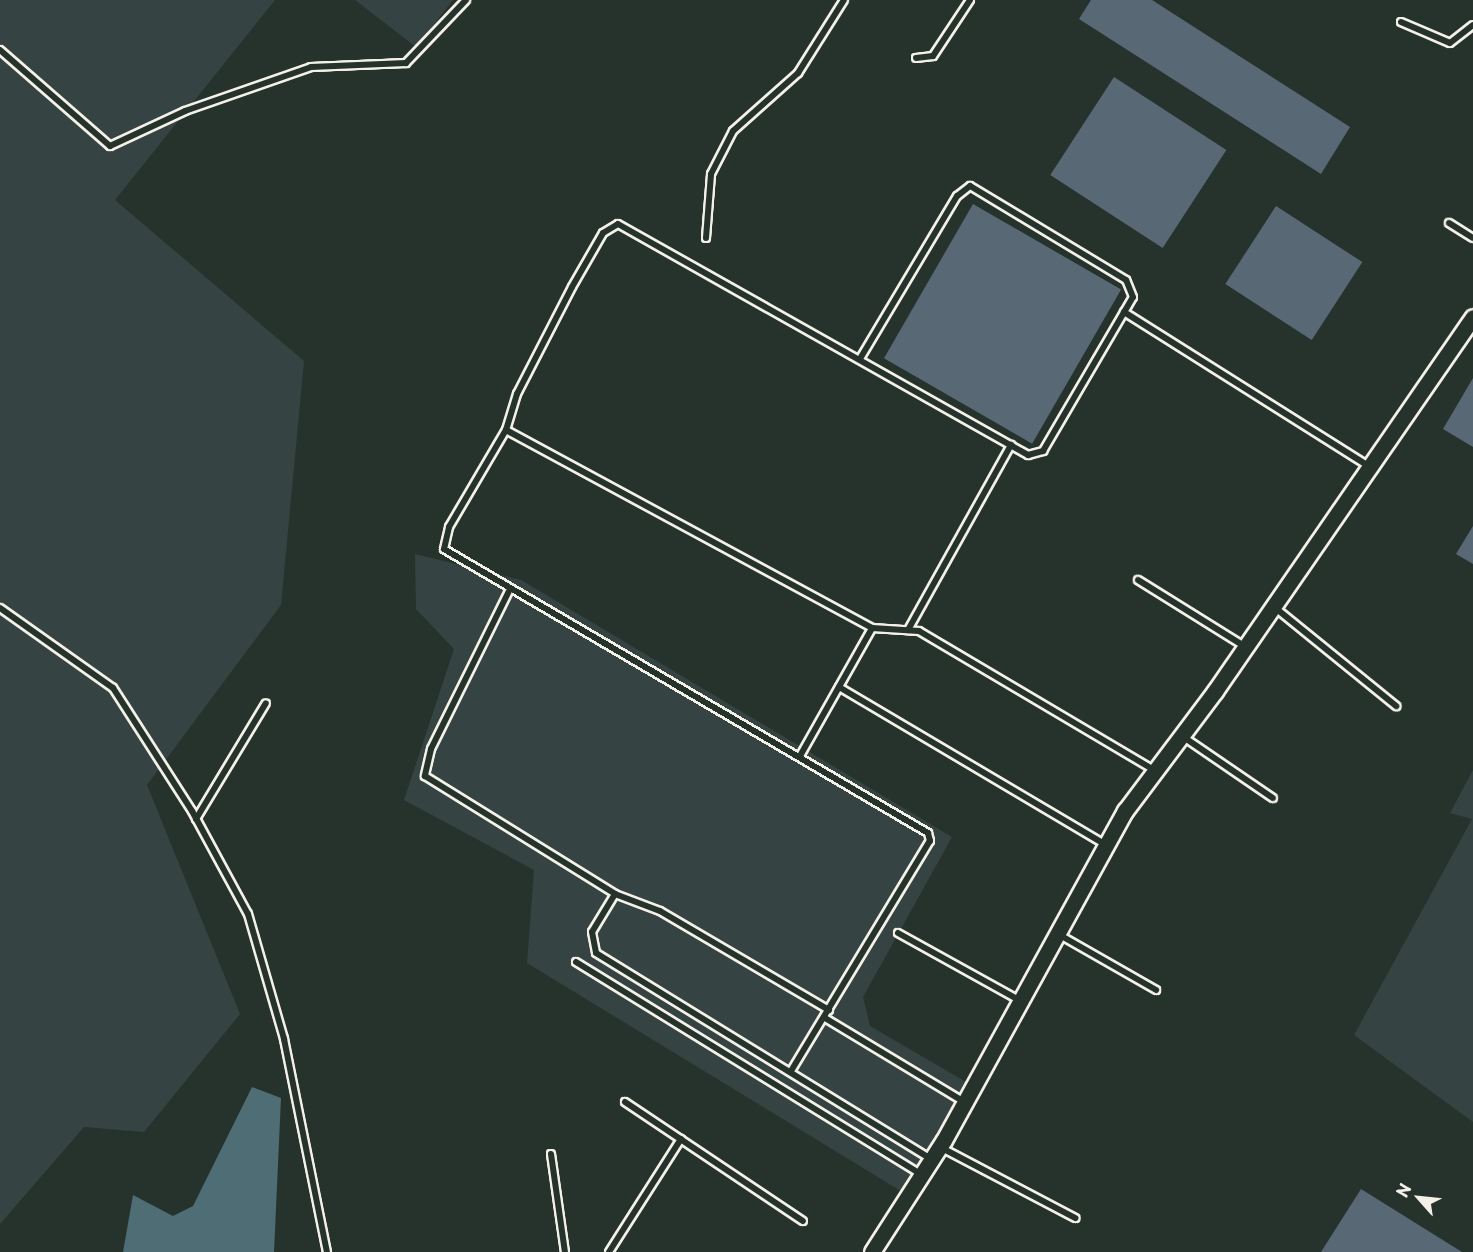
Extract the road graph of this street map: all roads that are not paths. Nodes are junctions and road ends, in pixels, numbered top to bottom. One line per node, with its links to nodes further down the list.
1 (466, 0): 6 (lane)
2 (844, 0): 9 (lane)
3 (970, 0): 7 (lane)
4 (1401, 22): 5 (lane)
5 (1473, 25)
6 (0, 50)
7 (916, 58)
8 (1449, 223): 10 (lane)
9 (706, 238)
10 (1473, 238)
11 (1124, 312): 13 (lane); 15 (lane); 16 (lane)
12 (1473, 317): 16 (street)
13 (860, 359): 14 (lane); 15 (lane)
14 (506, 430): 18 (lane); 21 (lane)
15 (1011, 445): 22 (lane)
16 (1369, 466): 19 (street)
17 (1138, 580): 23 (lane)
18 (510, 589): 28 (lane); 33 (lane)
19 (1272, 605): 23 (street); 26 (lane)
20 (0, 608): 31 (lane)
21 (872, 628): 22 (lane); 24 (lane)
22 (908, 630): 29 (lane)
23 (1245, 646): 27 (street)
24 (839, 687): 28 (lane); 32 (lane)
25 (266, 703): 31 (lane)
26 (1396, 706)
27 (1180, 735): 29 (street); 30 (lane)
28 (800, 756): 39 (lane)
29 (1154, 770): 32 (street)
30 (1273, 798)
31 (196, 819): 50 (lane)
32 (1105, 844): 34 (street)
33 (615, 894): 39 (lane); 41 (lane)
34 (1055, 932): 37 (lane); 38 (street)
35 (898, 933): 38 (lane)
36 (576, 962): 47 (lane)
37 (1156, 990)
38 (1019, 1000): 43 (street)
39 (829, 1010): 40 (lane)
40 (825, 1018): 41 (lane); 43 (lane)
41 (791, 1071): 46 (lane)
42 (625, 1102): 44 (lane)
43 (965, 1102): 46 (street)
44 (681, 1139): 49 (lane); 52 (lane)
45 (551, 1154): 51 (lane)
46 (936, 1154): 47 (street); 48 (lane)
47 (922, 1174): 53 (street)
48 (1075, 1218)
49 (803, 1221)
50 (327, 1252)
51 (565, 1252)
52 (609, 1252)
53 (872, 1252)

